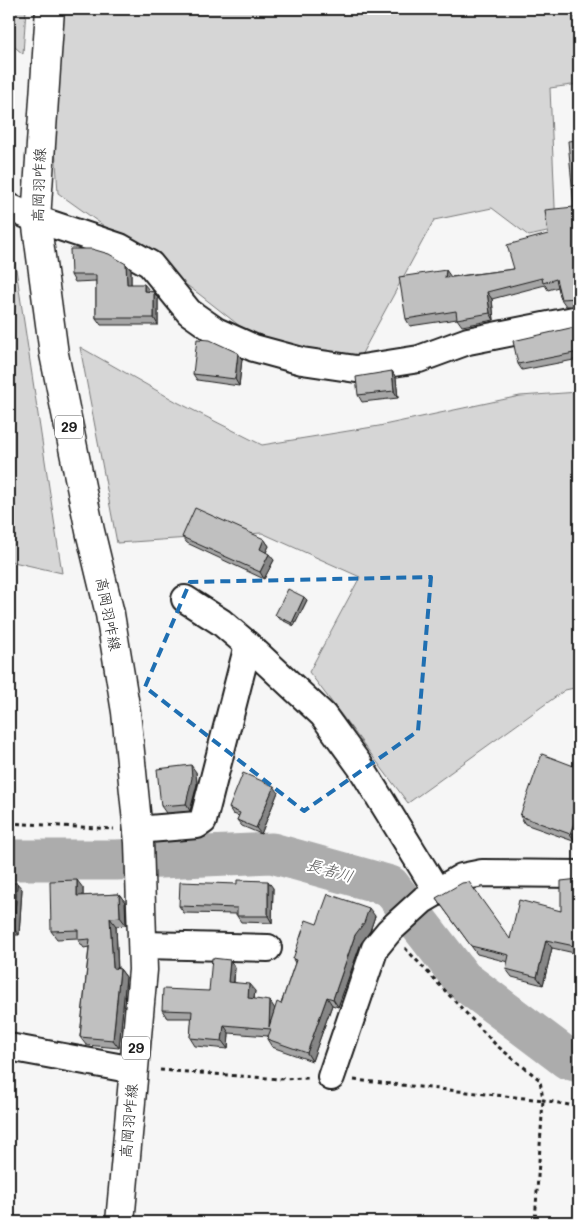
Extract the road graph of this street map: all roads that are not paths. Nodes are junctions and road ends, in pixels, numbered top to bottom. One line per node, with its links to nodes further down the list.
1 (50, 9): 3 (main road, 高岡羽咋線 / 29)
2 (9, 208): 3 (street)
3 (36, 219): 4 (street); 7 (main road, 高岡羽咋線 / 29)
4 (579, 319)
5 (186, 599): 6 (street)
6 (248, 645): 7 (street); 9 (street)
7 (138, 836): 10 (main road, 高岡羽咋線 / 29)
8 (579, 874): 9 (street)
9 (430, 896): 14 (street)
10 (143, 945): 11 (street); 13 (main road, 高岡羽咋線 / 29)
11 (268, 948)
12 (9, 1047): 13 (street)
13 (134, 1070): 15 (main road, 高岡羽咋線 / 29)
14 (331, 1077)
15 (120, 1222)

